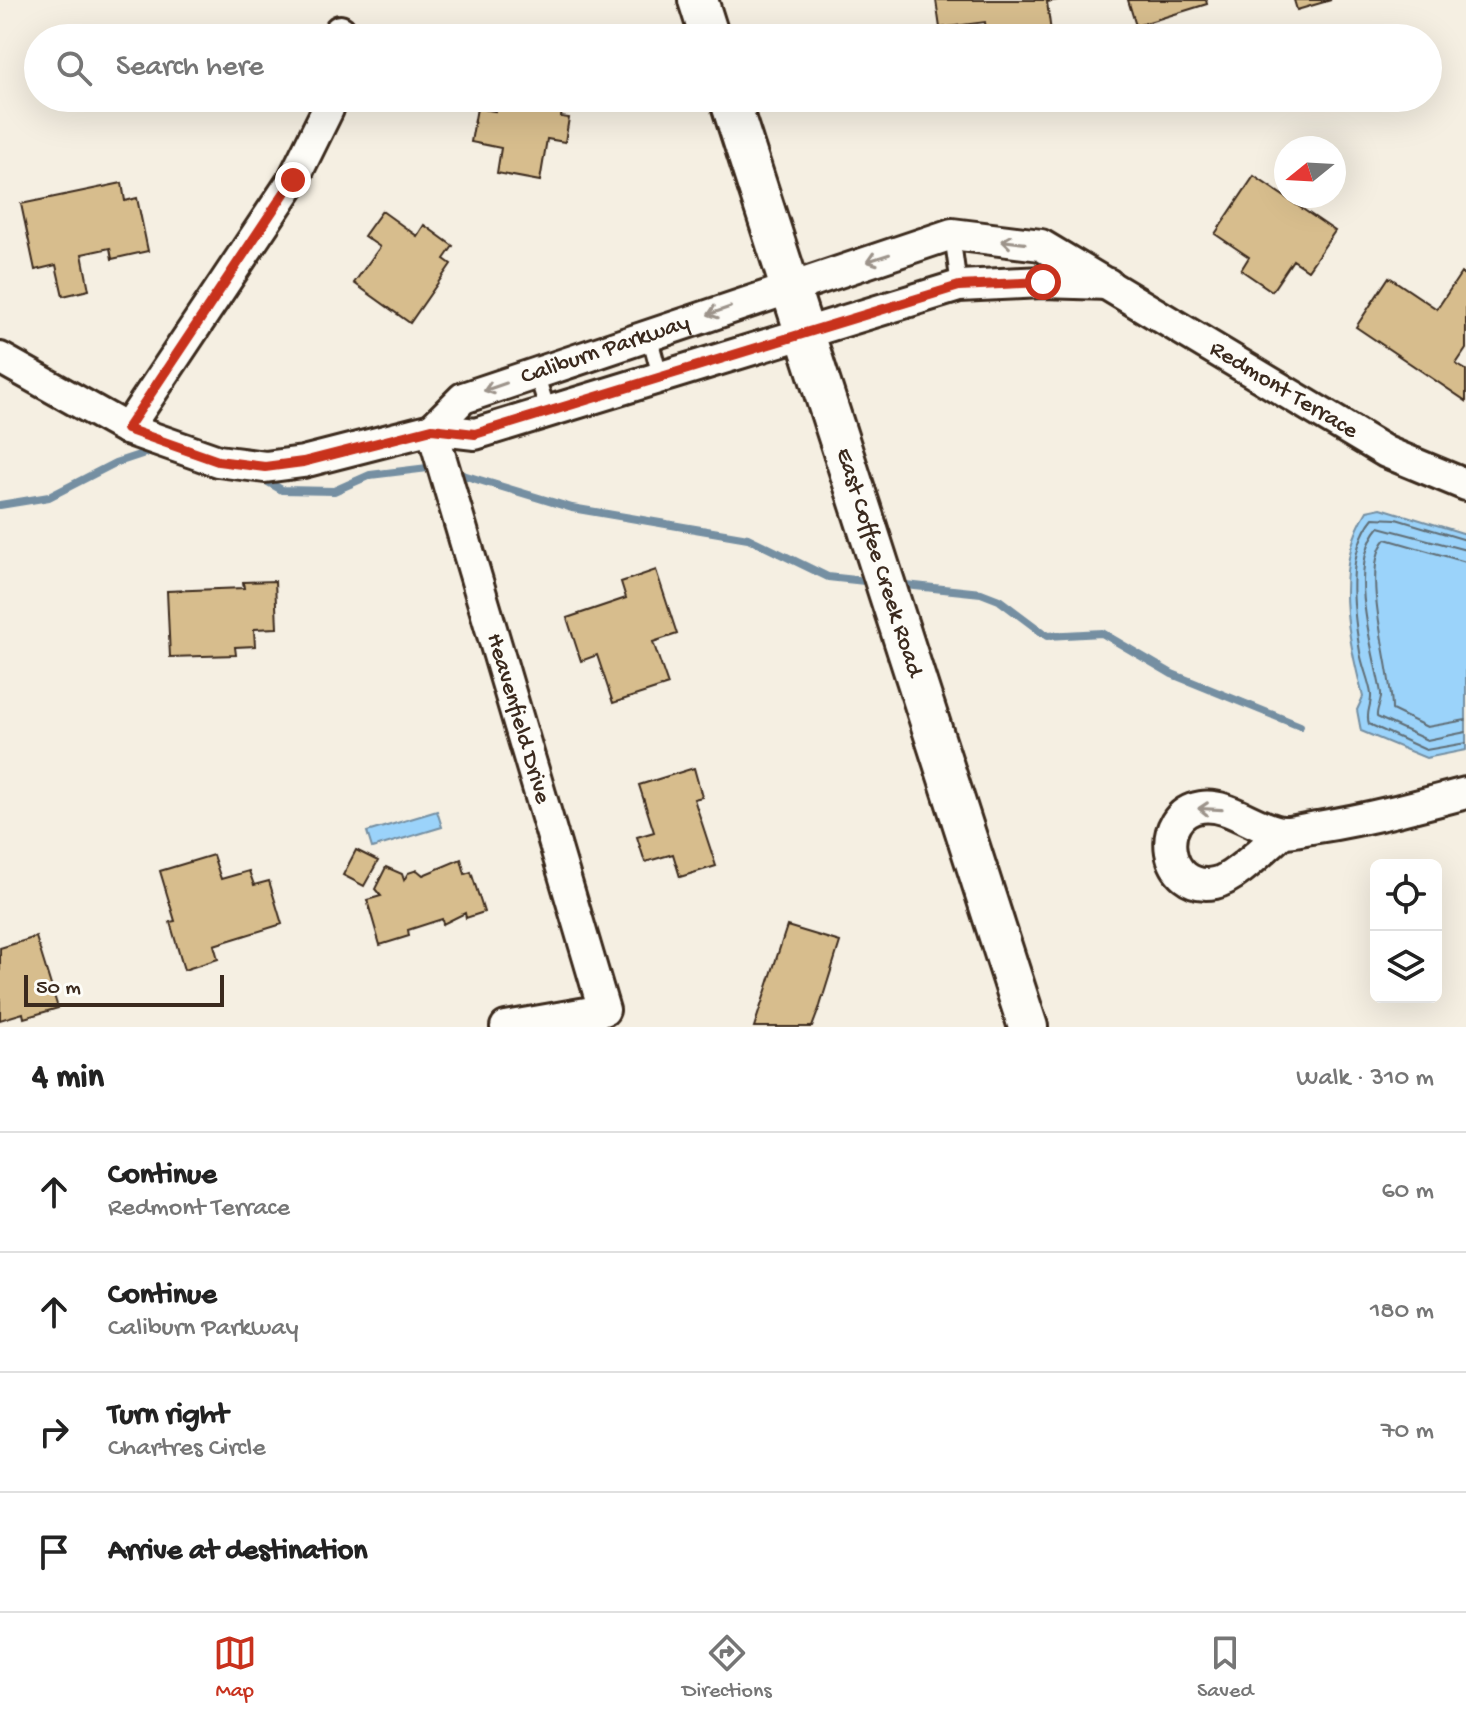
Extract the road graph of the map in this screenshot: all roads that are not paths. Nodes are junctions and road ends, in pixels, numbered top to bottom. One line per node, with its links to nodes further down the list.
1 (698, 0): 2 (street)
2 (706, 24)
3 (327, 112): 15 (street)
4 (733, 112): 8 (street, East Coffee Creek Road)
5 (952, 234): 6 (street, Redmont Terrace, one-way to 5); 7 (lane); 8 (street, Redmont Terrace, one-way to 8)
6 (1108, 284): 7 (street, Redmont Terrace); 17 (street, Redmont Terrace)
7 (959, 286): 9 (street, Redmont Terrace)
8 (790, 288): 9 (street, East Coffee Creek Road); 10 (street, Caliburn Parkway, one-way to 10)
9 (804, 331): 13 (street, Caliburn Parkway); 21 (street, East Coffee Creek Road)
10 (649, 335): 12 (street, Caliburn Parkway); 13 (lane)
11 (0, 358): 15 (street, Caliburn Parkway)
12 (536, 373): 14 (lane); 16 (street, Caliburn Parkway, one-way to 16)
13 (660, 376): 14 (street, Caliburn Parkway)
14 (548, 411): 16 (street, Caliburn Parkway)
15 (127, 429): 16 (street, Caliburn Parkway)
16 (432, 429): 20 (street, Heavenfield Drive)
17 (1466, 485)
18 (1466, 793): 19 (street)
19 (1283, 832)
20 (506, 1027)
21 (1028, 1027)

